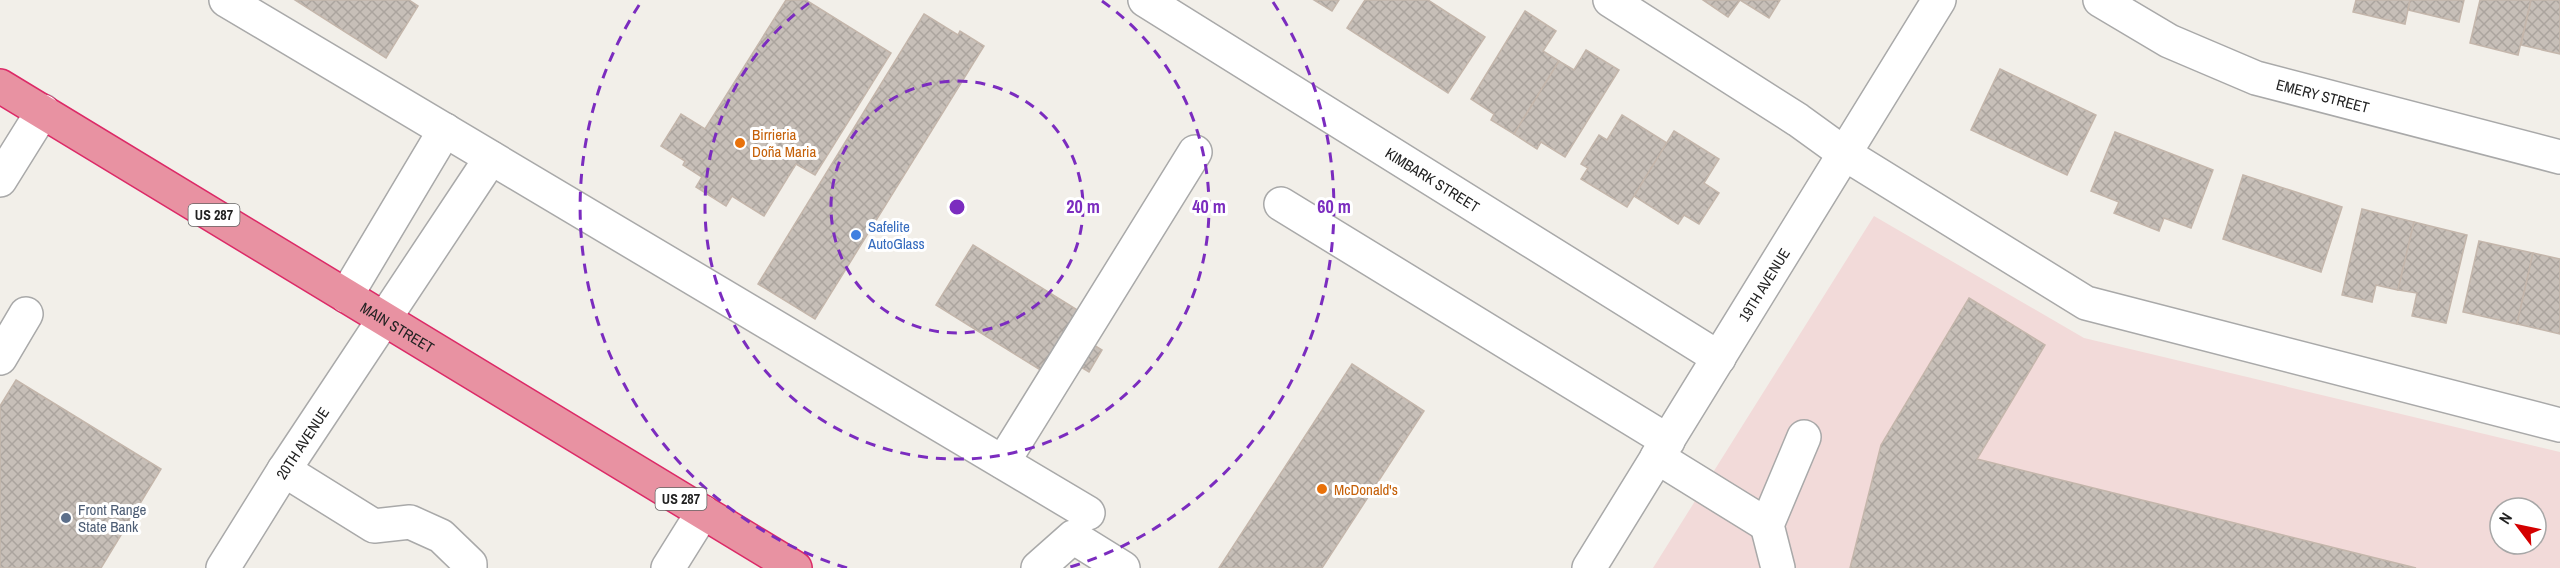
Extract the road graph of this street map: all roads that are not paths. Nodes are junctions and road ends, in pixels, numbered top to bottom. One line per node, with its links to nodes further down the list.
1 (1145, 0): 19 (street, KIMBARK STREET)
2 (1610, 0): 10 (street)
3 (1939, 0): 10 (street, 19TH AVENUE)
4 (2100, 0): 11 (street, EMERY STREET)
5 (246, 5): 8 (street)
6 (0, 86): 7 (highway, MAIN STREET / US 287)
7 (43, 111): 13 (street); 15 (highway, MAIN STREET / US 287)
8 (445, 130): 12 (street); 15 (street)
9 (1195, 152): 23 (street)
10 (1845, 154): 19 (street, 19TH AVENUE); 20 (street)
11 (2560, 157)
12 (490, 158): 17 (street, 20TH AVENUE); 23 (street)
13 (0, 180)
14 (1281, 204): 22 (street)
15 (346, 296): 17 (highway, MAIN STREET / US 287)
16 (26, 314): 18 (street)
17 (384, 320): 24 (street, 20TH AVENUE); 25 (highway, MAIN STREET / US 287)
18 (0, 358)
19 (1719, 358): 22 (street, 19TH AVENUE)
20 (2560, 425)
21 (1804, 437): 27 (street)
22 (1662, 449): 27 (street); 34 (street, 19TH AVENUE)
23 (1003, 462): 26 (street)
24 (284, 470): 28 (street, 20TH AVENUE); 29 (street)
25 (703, 512): 30 (street); 31 (highway, MAIN STREET / US 287)
26 (1088, 513)
27 (1767, 525): 35 (street)
28 (223, 568)
29 (470, 568)
30 (668, 568)
31 (795, 568)
32 (1038, 568): 33 (street)
33 (1124, 568)
34 (1589, 568)
35 (1778, 568)

